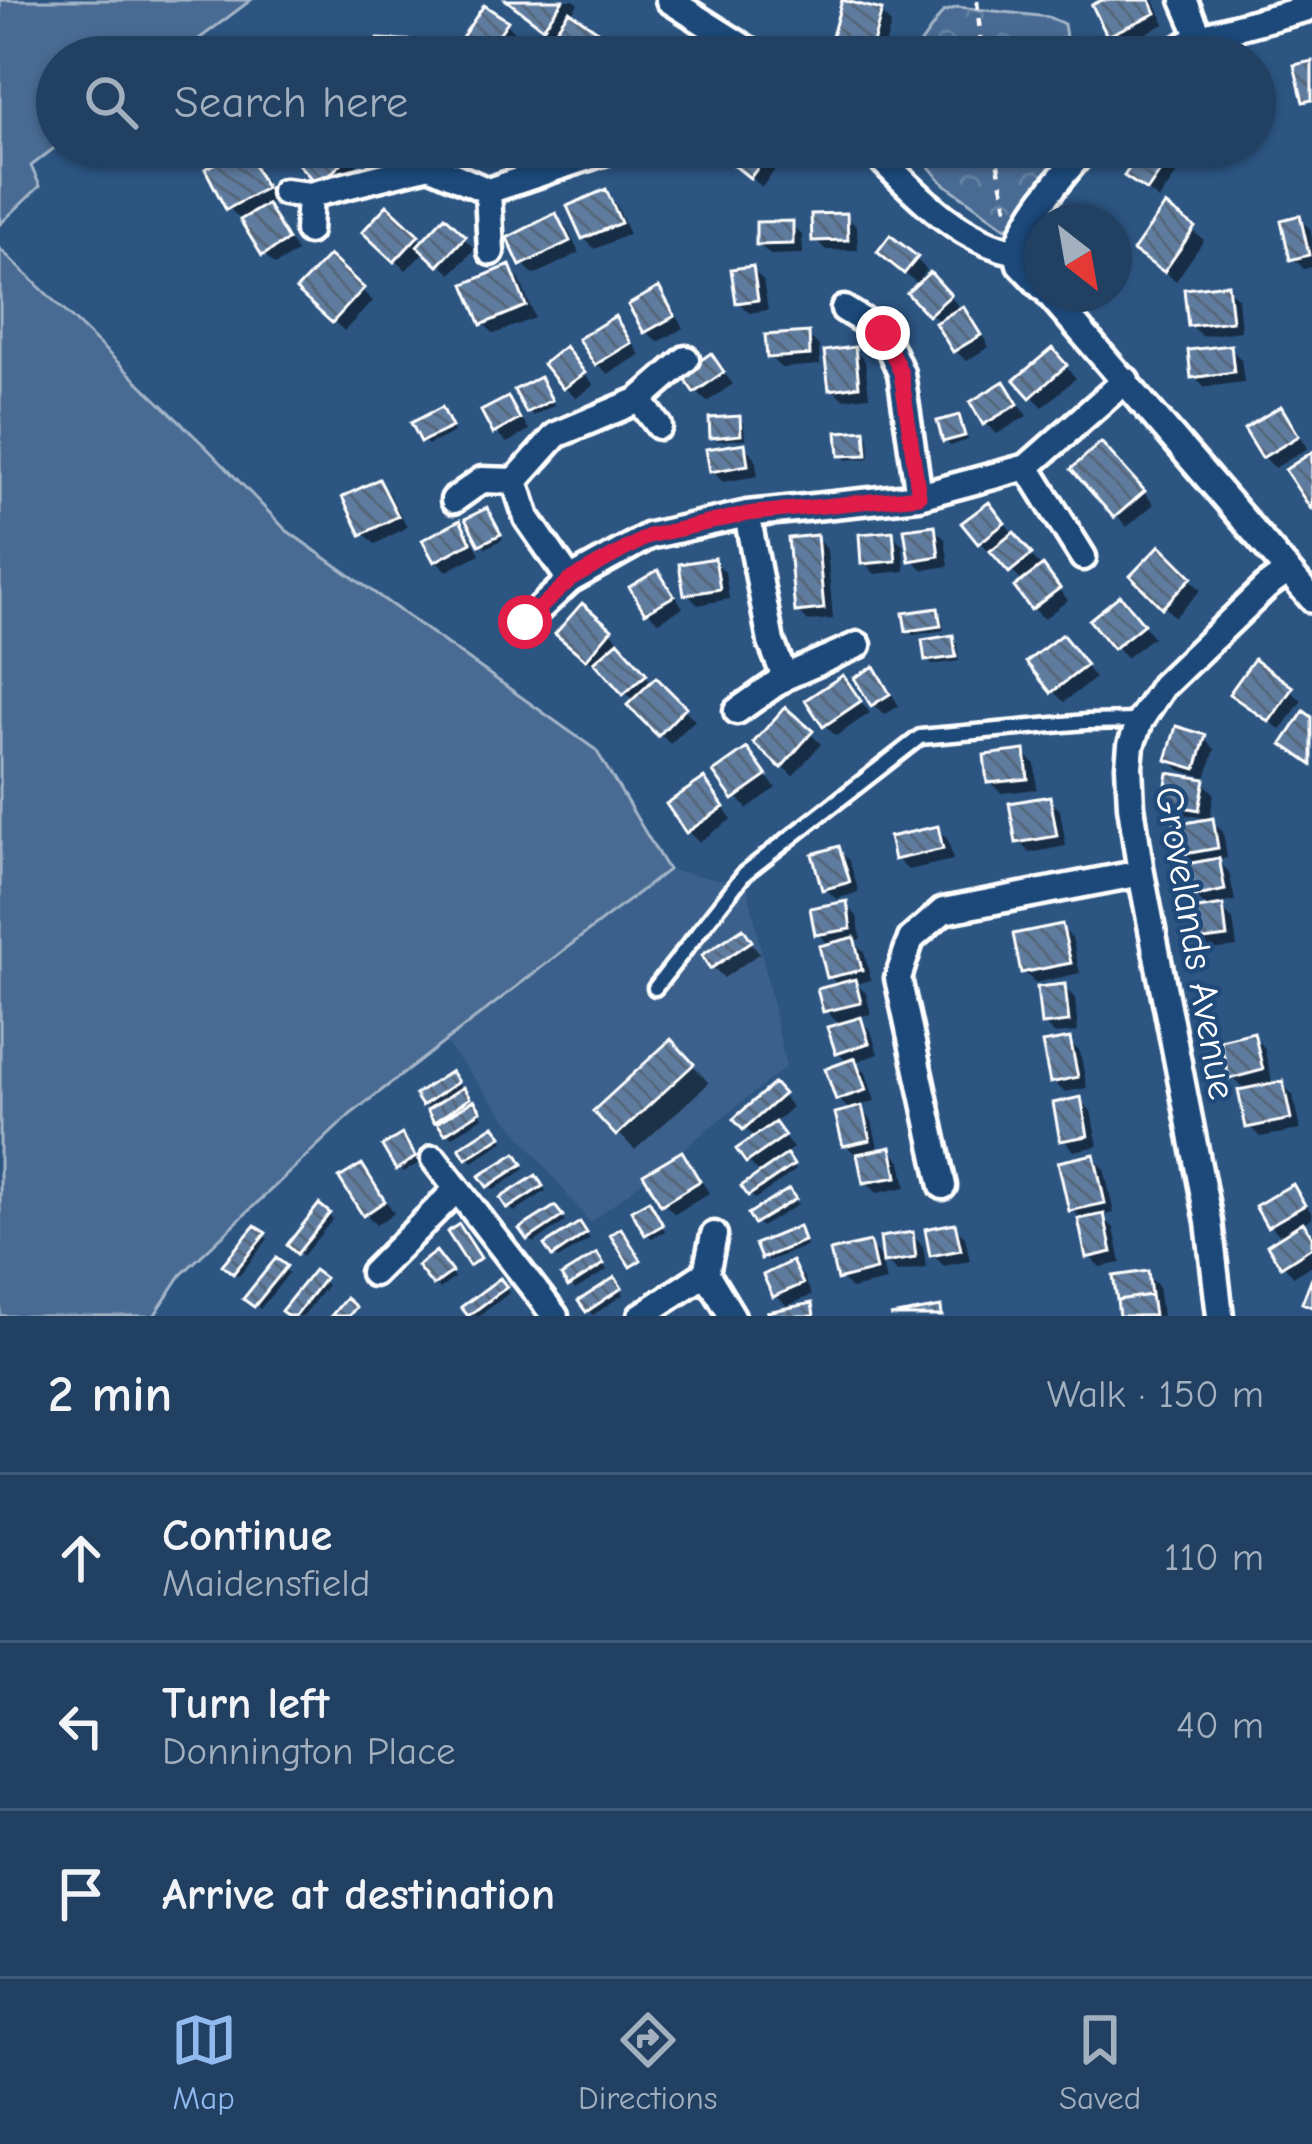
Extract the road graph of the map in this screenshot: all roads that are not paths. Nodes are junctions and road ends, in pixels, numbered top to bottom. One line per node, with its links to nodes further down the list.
1 (669, 0): 4 (street)
2 (1184, 0): 5 (street)
3 (1312, 7): 6 (street)
4 (714, 36)
5 (1199, 36)
6 (1203, 36)
7 (415, 168): 13 (street)
8 (436, 168): 12 (street)
9 (555, 168): 12 (street)
10 (891, 168): 14 (street)
11 (1069, 168): 14 (street)
12 (488, 191): 15 (street)
13 (308, 231)
14 (1017, 252): 16 (street)
15 (490, 253)
16 (1024, 268)
17 (844, 309): 25 (street)
18 (1065, 312): 20 (street)
19 (686, 359): 21 (street)
20 (1126, 380): 23 (street); 29 (street)
21 (639, 400): 22 (street); 24 (street)
22 (659, 426)
23 (1027, 467): 25 (street); 28 (street)
24 (515, 482): 26 (street); 30 (street)
25 (919, 496): 27 (street)
26 (454, 500)
27 (747, 514): 30 (street); 34 (street)
28 (1084, 556)
29 (1288, 571): 31 (street); 36 (street, Grovelands Avenue)
30 (570, 580): 32 (street)
31 (1312, 599)
32 (525, 622)
33 (858, 645): 34 (street)
34 (785, 677): 35 (street)
35 (736, 711)
36 (1140, 721): 37 (street, Grovelands Avenue); 38 (lane)
37 (1141, 873): 40 (street); 48 (street, Grovelands Avenue)
38 (655, 988)
39 (434, 1160): 41 (street)
40 (943, 1186)
41 (456, 1190): 43 (street); 45 (street)
42 (714, 1235): 44 (street)
43 (374, 1273)
44 (706, 1273): 46 (street); 47 (street)
45 (555, 1316)
46 (640, 1316)
47 (732, 1316)
48 (1220, 1316)

